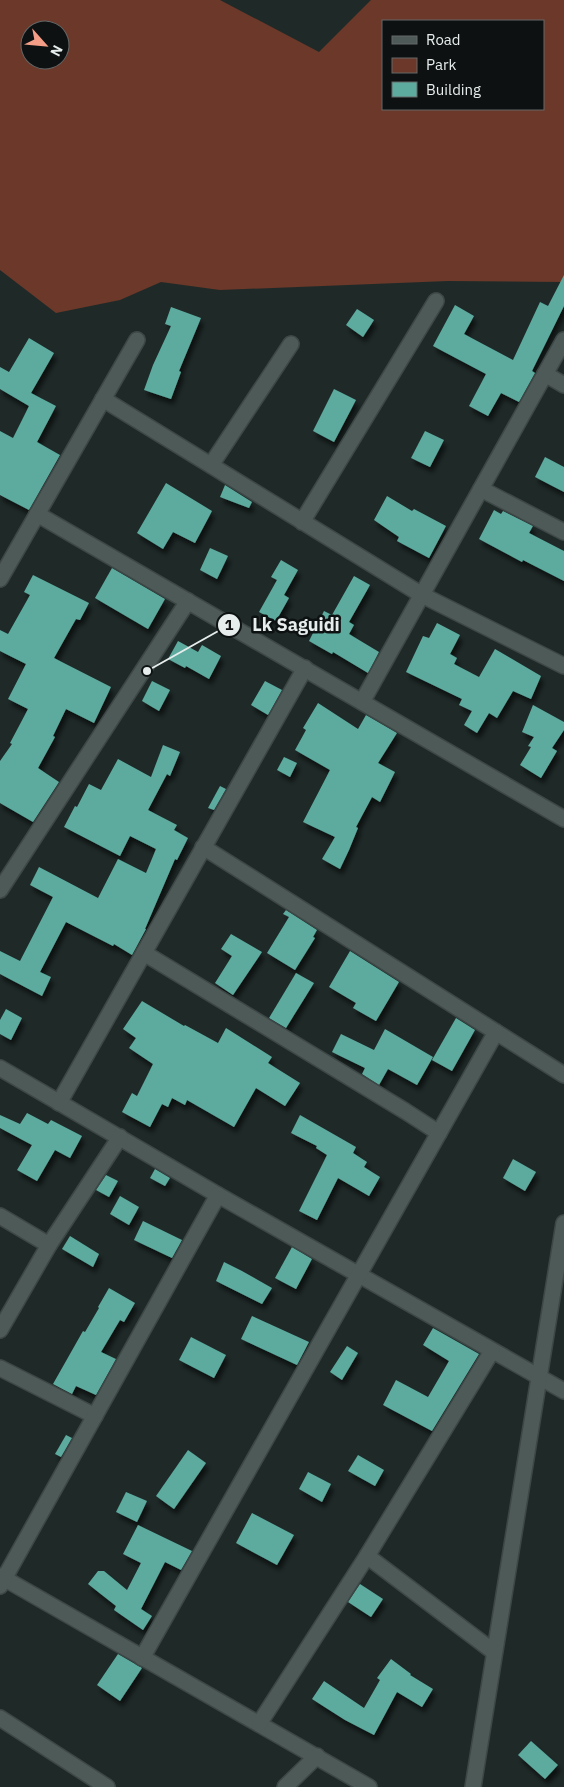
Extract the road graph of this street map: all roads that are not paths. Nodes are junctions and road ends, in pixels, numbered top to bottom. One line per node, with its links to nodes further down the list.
1 (436, 301): 11 (street)
2 (137, 340): 7 (street)
3 (564, 340): 5 (street)
4 (291, 344): 8 (street)
5 (545, 374): 6 (street); 9 (street)
6 (564, 385)
7 (103, 399): 8 (street); 10 (street)
8 (211, 465): 11 (street)
9 (481, 488): 12 (street); 14 (street)
10 (37, 514): 13 (street); 15 (street)
11 (302, 522): 14 (street)
12 (564, 532)
13 (0, 579)
14 (422, 595): 16 (street); 18 (street)
15 (188, 601): 17 (street); 21 (street)
16 (564, 666)
17 (305, 668): 18 (street); 20 (street)
18 (362, 702): 19 (street)
19 (564, 818)
20 (204, 847): 22 (street); 23 (street)
21 (0, 890)
22 (144, 953): 26 (street); 27 (street)
23 (496, 1032): 25 (street); 27 (street)
24 (0, 1068): 26 (street)
25 (564, 1075)
26 (60, 1103): 28 (street)
27 (438, 1133): 33 (street)
28 (120, 1137): 29 (street); 32 (street)
29 (218, 1196): 33 (street); 39 (street)
30 (0, 1216): 32 (street)
31 (564, 1227): 37 (street)
32 (49, 1245): 34 (street)
33 (359, 1275): 35 (street); 43 (street)
34 (0, 1330)
35 (492, 1351): 37 (street); 40 (street)
36 (0, 1368): 39 (street)
37 (539, 1378): 38 (street); 42 (street)
38 (564, 1391)
39 (95, 1416): 41 (street)
40 (367, 1556): 42 (street); 45 (street)
41 (1, 1580): 43 (street)
42 (494, 1652): 50 (street)
43 (142, 1658): 45 (street)
44 (0, 1718): 47 (street)
45 (260, 1724): 46 (street)
46 (317, 1756): 48 (street); 49 (street)
47 (107, 1787)
48 (285, 1787)
49 (369, 1787)
50 (473, 1787)

